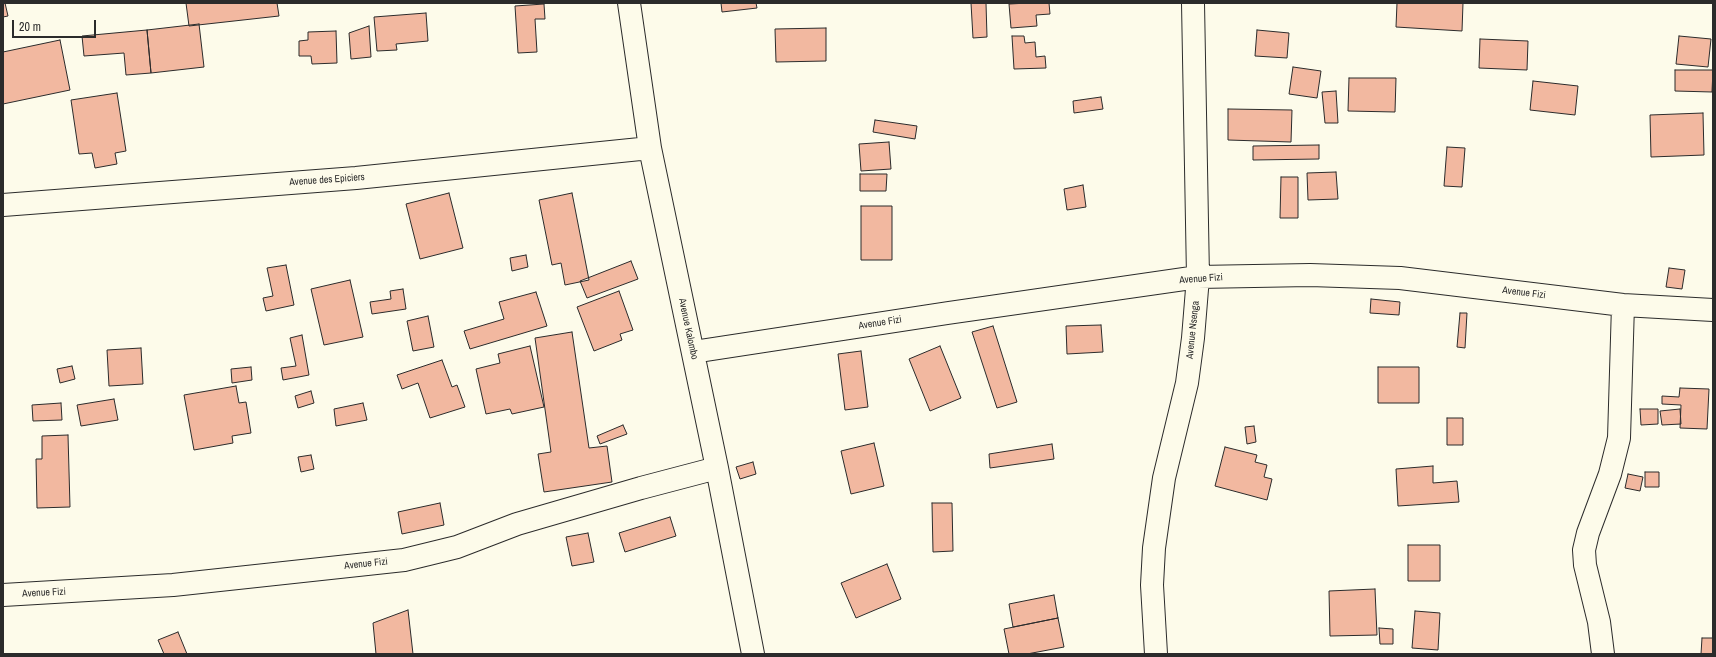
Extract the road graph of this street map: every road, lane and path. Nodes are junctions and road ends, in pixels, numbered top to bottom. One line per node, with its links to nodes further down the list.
1 (629, 3): 3 (street, Avenue Kalombo)
2 (1193, 3): 5 (street, Avenue Nsenga)
3 (650, 148): 4 (street, Avenue des Epiciers); 8 (street, Avenue Kalombo)
4 (3, 205)
5 (1198, 277): 6 (street, Avenue Fizi); 8 (street, Avenue Fizi); 12 (street, Avenue Nsenga)
6 (1623, 304): 7 (street, Avenue Fizi); 13 (street)
7 (1713, 310)
8 (693, 352): 9 (street, Avenue Kalombo)
9 (717, 468): 10 (street, Avenue Fizi); 11 (street, Avenue Kalombo)
10 (3, 595)
11 (753, 654)
12 (1156, 654)
13 (1603, 654)

